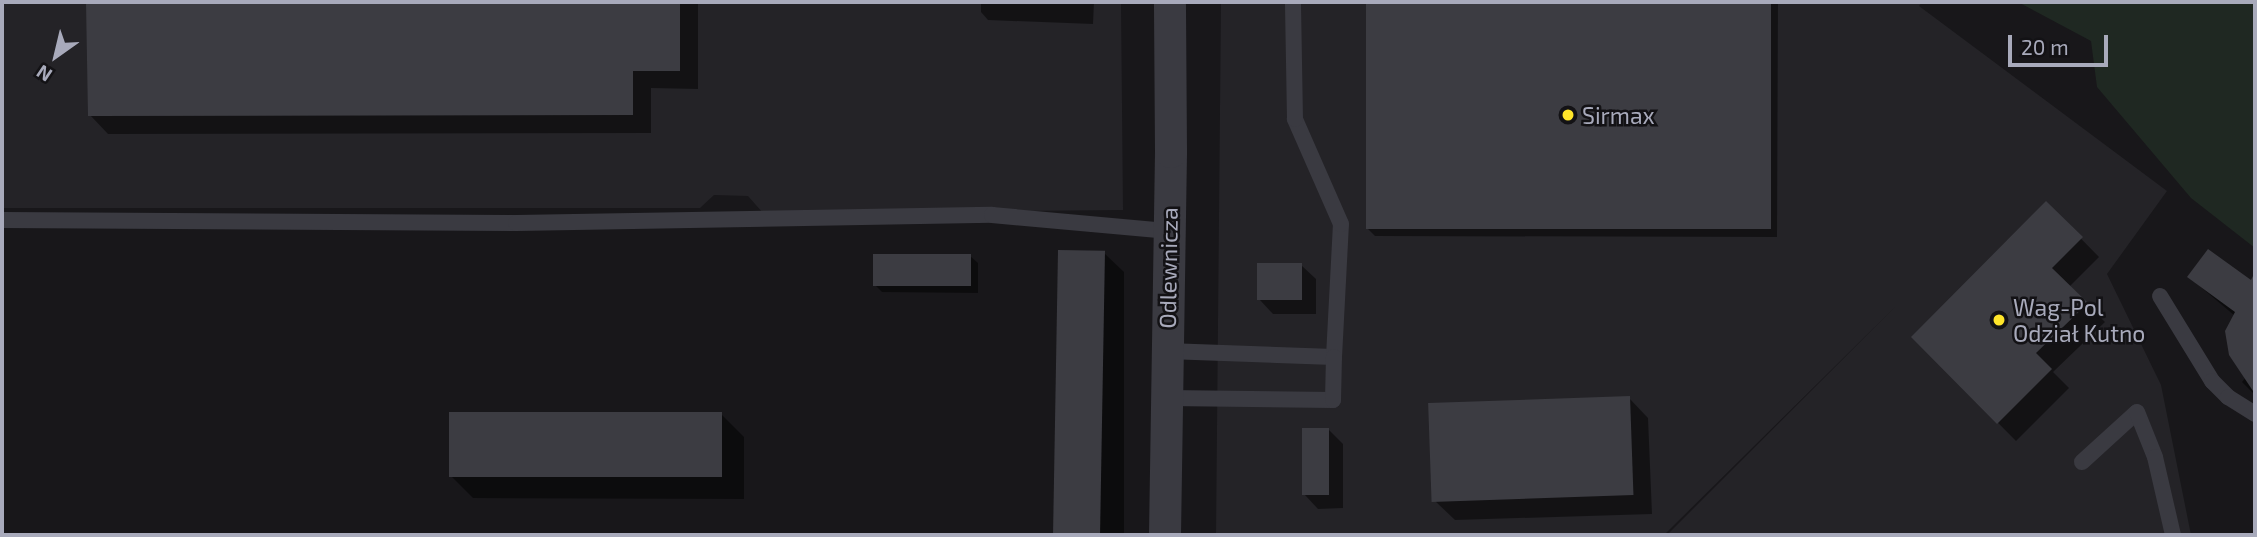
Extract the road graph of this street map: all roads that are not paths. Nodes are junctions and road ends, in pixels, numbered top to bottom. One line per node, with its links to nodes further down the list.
1 (1170, 2): 4 (street, Odlewnicza)
2 (1293, 2): 7 (lane)
3 (2, 220): 4 (lane)
4 (1168, 232): 6 (street, Odlewnicza)
5 (2160, 296): 9 (lane)
6 (1167, 351): 7 (lane); 8 (street, Odlewnicza)
7 (1335, 357): 8 (lane)
8 (1167, 398): 11 (street, Odlewnicza)
9 (2255, 414)
10 (2082, 462): 12 (lane)
11 (1165, 535)
12 (2174, 535)

